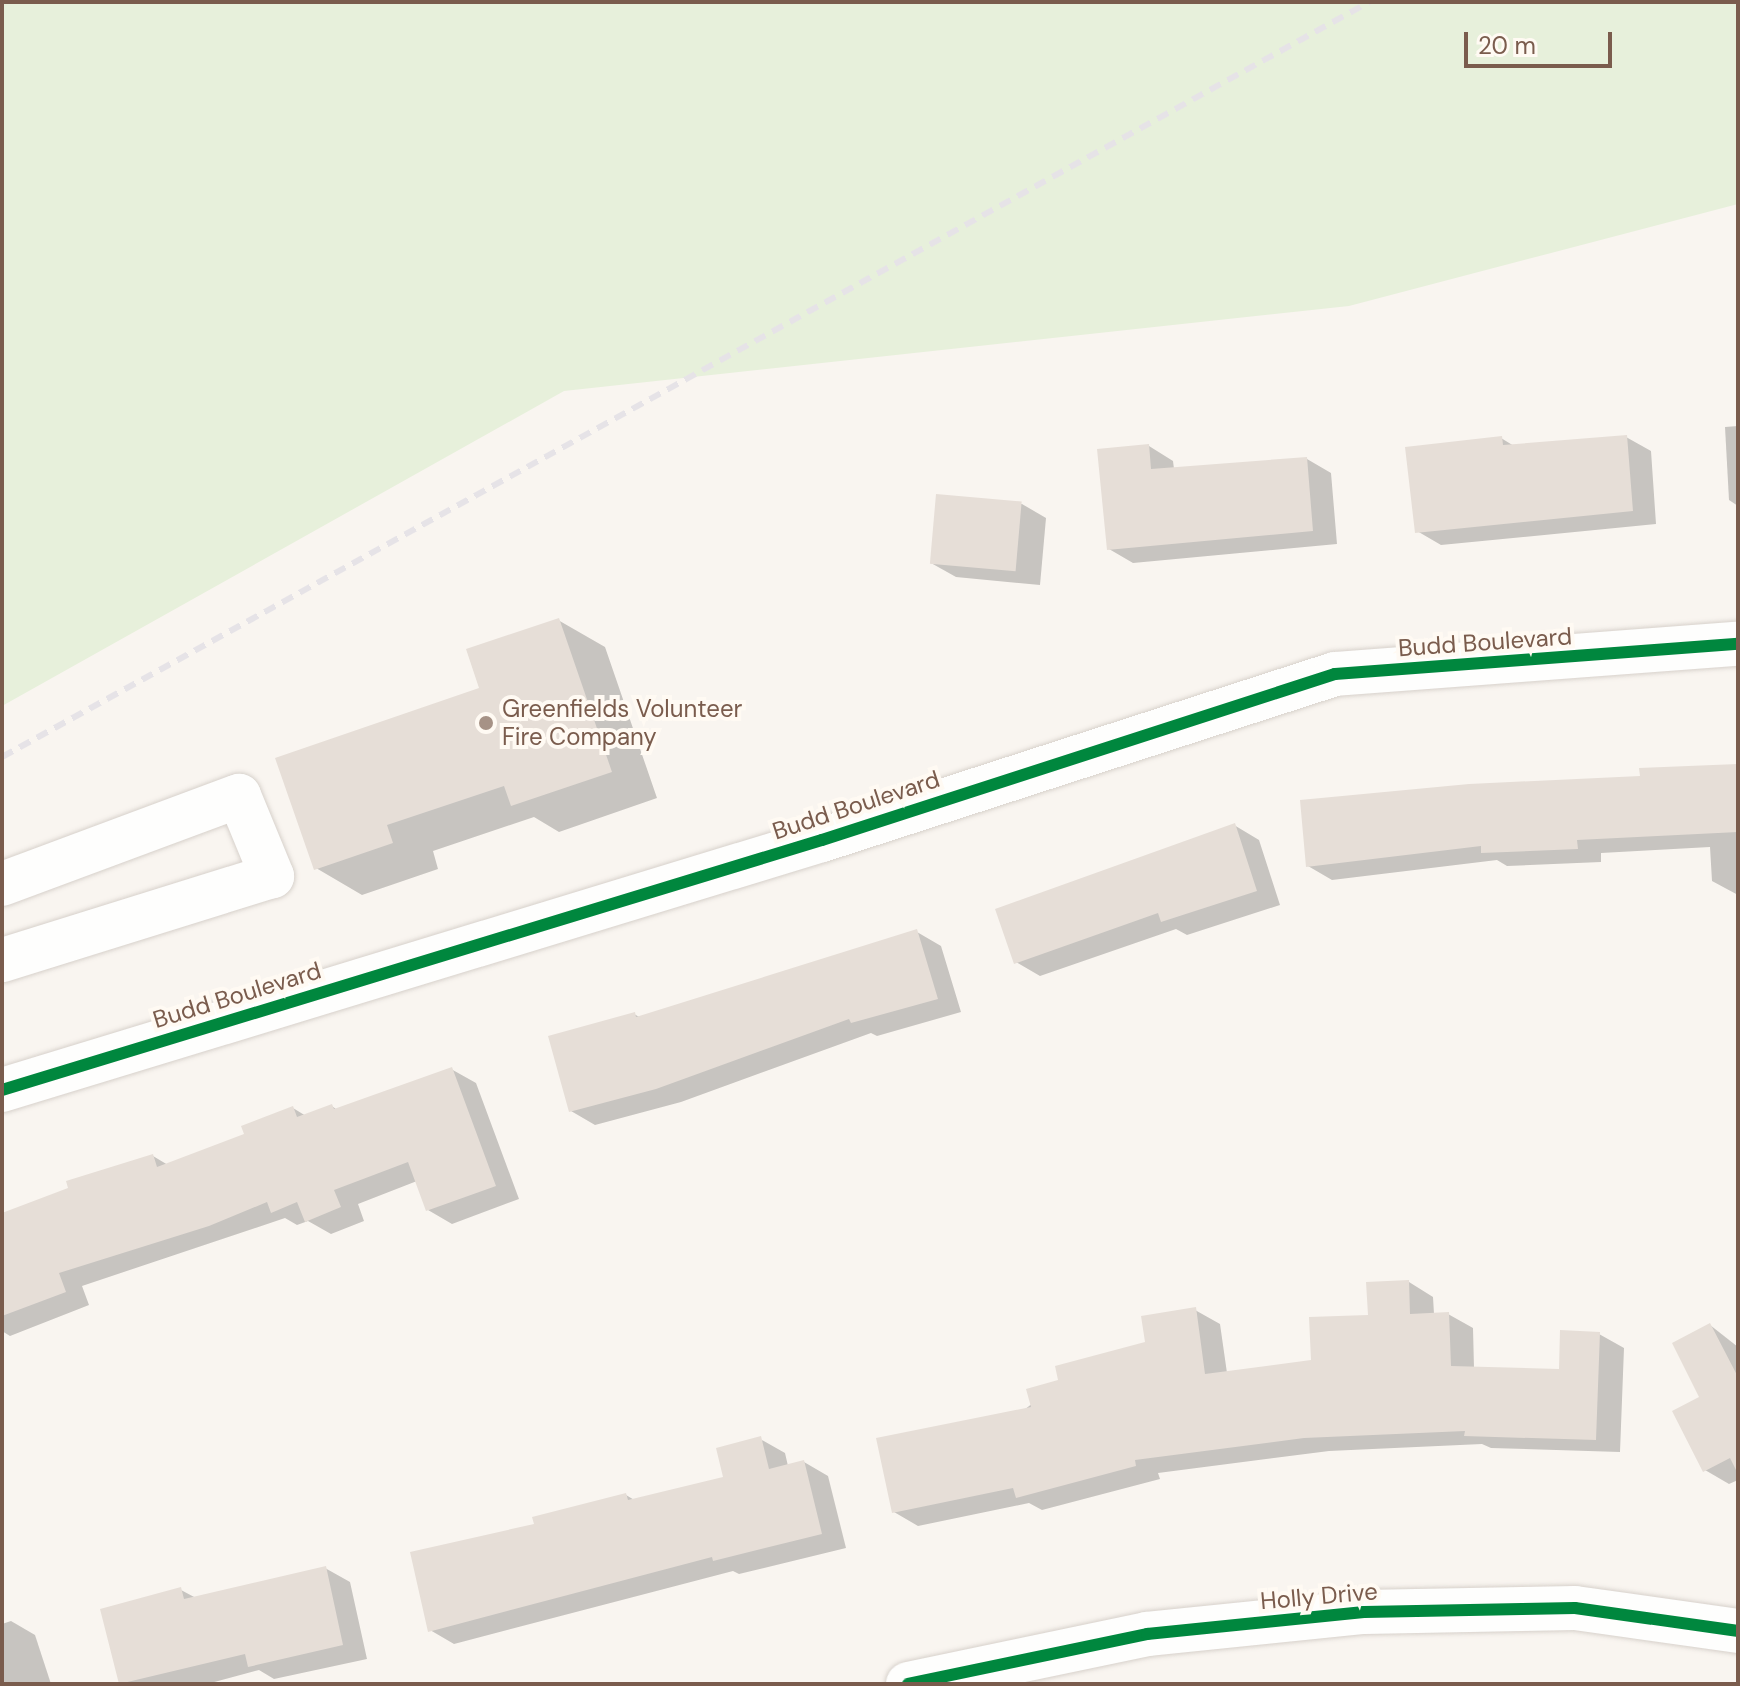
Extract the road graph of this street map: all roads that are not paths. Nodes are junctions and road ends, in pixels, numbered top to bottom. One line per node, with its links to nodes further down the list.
1 (1738, 644): 4 (street, Budd Boulevard)
2 (2, 884): 3 (street)
3 (2, 960)
4 (2, 1090)
5 (1738, 1631): 6 (street, Holly Drive)
6 (908, 1684)

